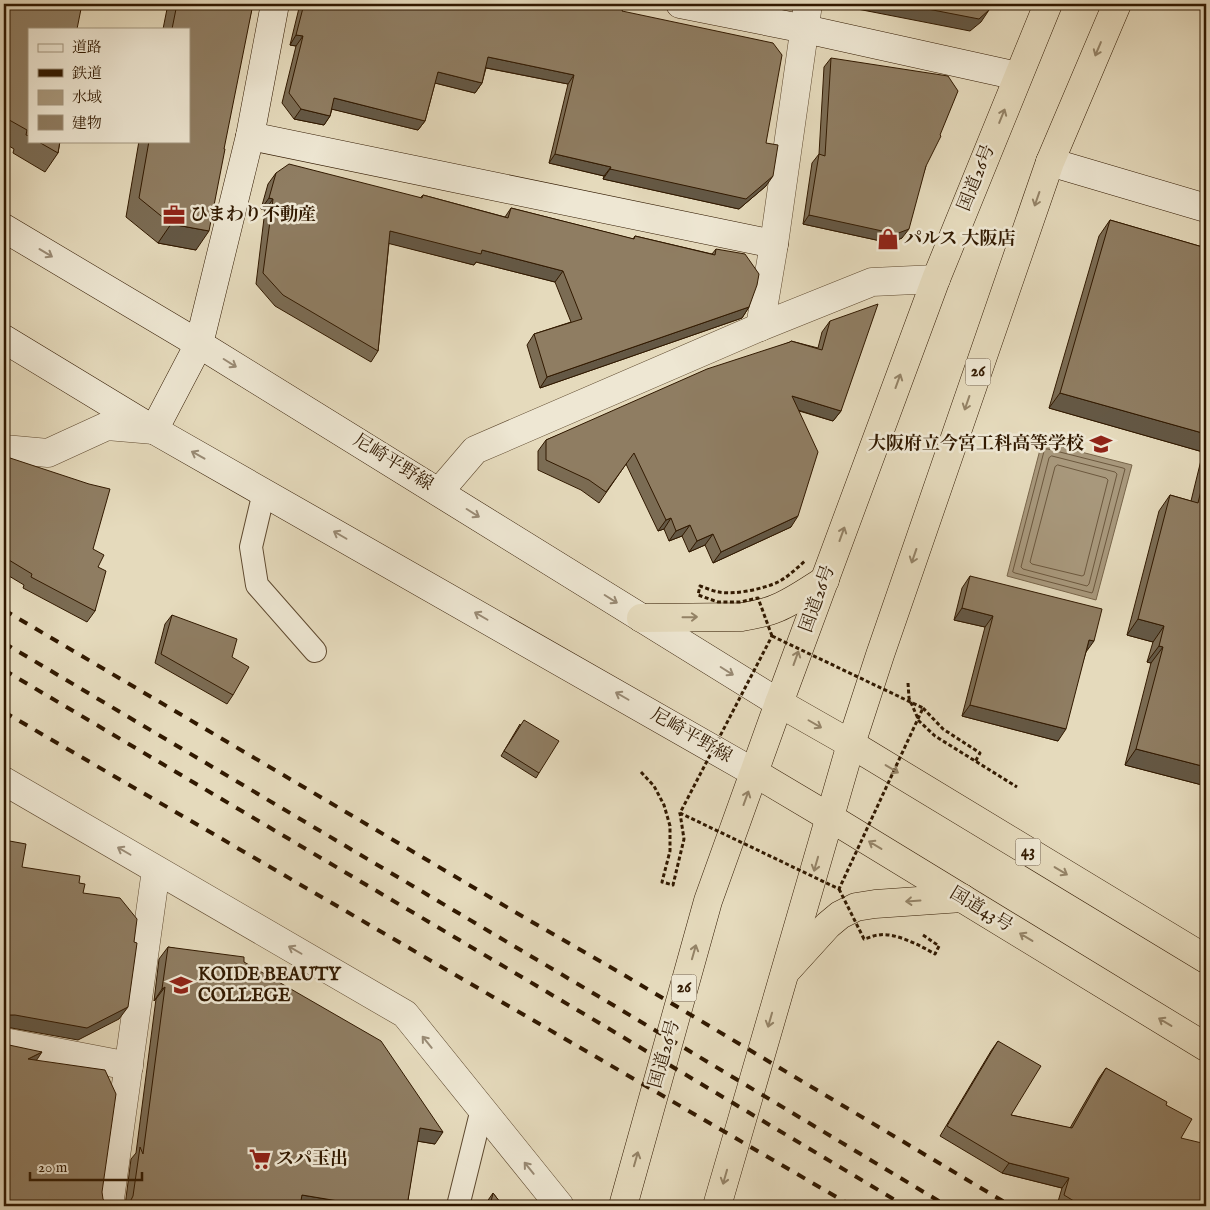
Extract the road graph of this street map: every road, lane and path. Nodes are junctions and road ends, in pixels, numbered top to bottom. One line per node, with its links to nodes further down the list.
1 (275, 4): 7 (street)
2 (680, 4): 5 (street)
3 (1048, 4): 6 (highway, 国道26号 / 26)
4 (1117, 4): 8 (highway, 26, one-way to 8)
5 (807, 16): 6 (street); 11 (street)
6 (1018, 76): 12 (highway, 国道26号 / 26, one-way to 6)
7 (250, 136): 11 (street); 15 (street)
8 (1050, 162): 9 (street); 28 (highway, 26, one-way to 28)
9 (1206, 208)
10 (4, 228): 15 (street, 尼崎平野線, one-way to 15)
11 (774, 244): 13 (street)
12 (936, 279): 13 (street); 21 (highway, 国道26号 / 26, one-way to 12)
13 (760, 327): 19 (street)
14 (4, 338): 16 (street, 尼崎平野線)
15 (199, 344): 16 (street); 19 (street, 尼崎平野線, one-way to 19)
16 (154, 430): 17 (street); 18 (street, 尼崎平野線, one-way to 16)
17 (4, 449)
18 (264, 492): 24 (lane); 31 (street, 尼崎平野線, one-way to 18)
19 (439, 492): 22 (street, 尼崎平野線, one-way to 22)
20 (806, 560): 23 (path, bridge)
21 (825, 580): 22 (highway, one-way to 21); 26 (highway, 国道26号 / 26, one-way to 21)
22 (641, 618): 26 (street, 尼崎平野線, one-way to 26)
23 (772, 636): 27 (path, bridge); 34 (path, bridge)
24 (315, 651)
25 (908, 681): 29 (path, bridge)
26 (779, 703): 28 (highway, 43, one-way to 28); 31 (highway, 国道26号 / 26)
27 (922, 708): 29 (path); 37 (path, bridge)
28 (851, 744): 35 (highway, 26); 40 (highway, 43, one-way to 40)
29 (975, 762): 33 (path)
30 (641, 772): 34 (path)
31 (755, 773): 35 (highway, 国道43号); 49 (highway, 国道26号 / 26, one-way to 31)
32 (4, 781): 36 (street, one-way to 32)
33 (1017, 787)
34 (680, 813): 37 (path, bridge)
35 (829, 817): 38 (highway, 国道43号, one-way to 35); 41 (highway, 26, one-way to 41)
36 (156, 870): 44 (street); 45 (street, one-way to 36)
37 (839, 889): 39 (path, bridge)
38 (962, 898): 41 (highway, one-way to 41); 43 (highway, 国道43号, one-way to 38)
39 (939, 946)
40 (1206, 959)
41 (784, 974): 50 (highway, 26, one-way to 50)
42 (4, 1042): 44 (street)
43 (1206, 1047)
44 (129, 1066): 46 (street)
45 (482, 1109): 47 (lane); 48 (street, one-way to 45)
46 (109, 1206)
47 (458, 1206)
48 (560, 1206)
49 (622, 1206)
50 (716, 1206)

